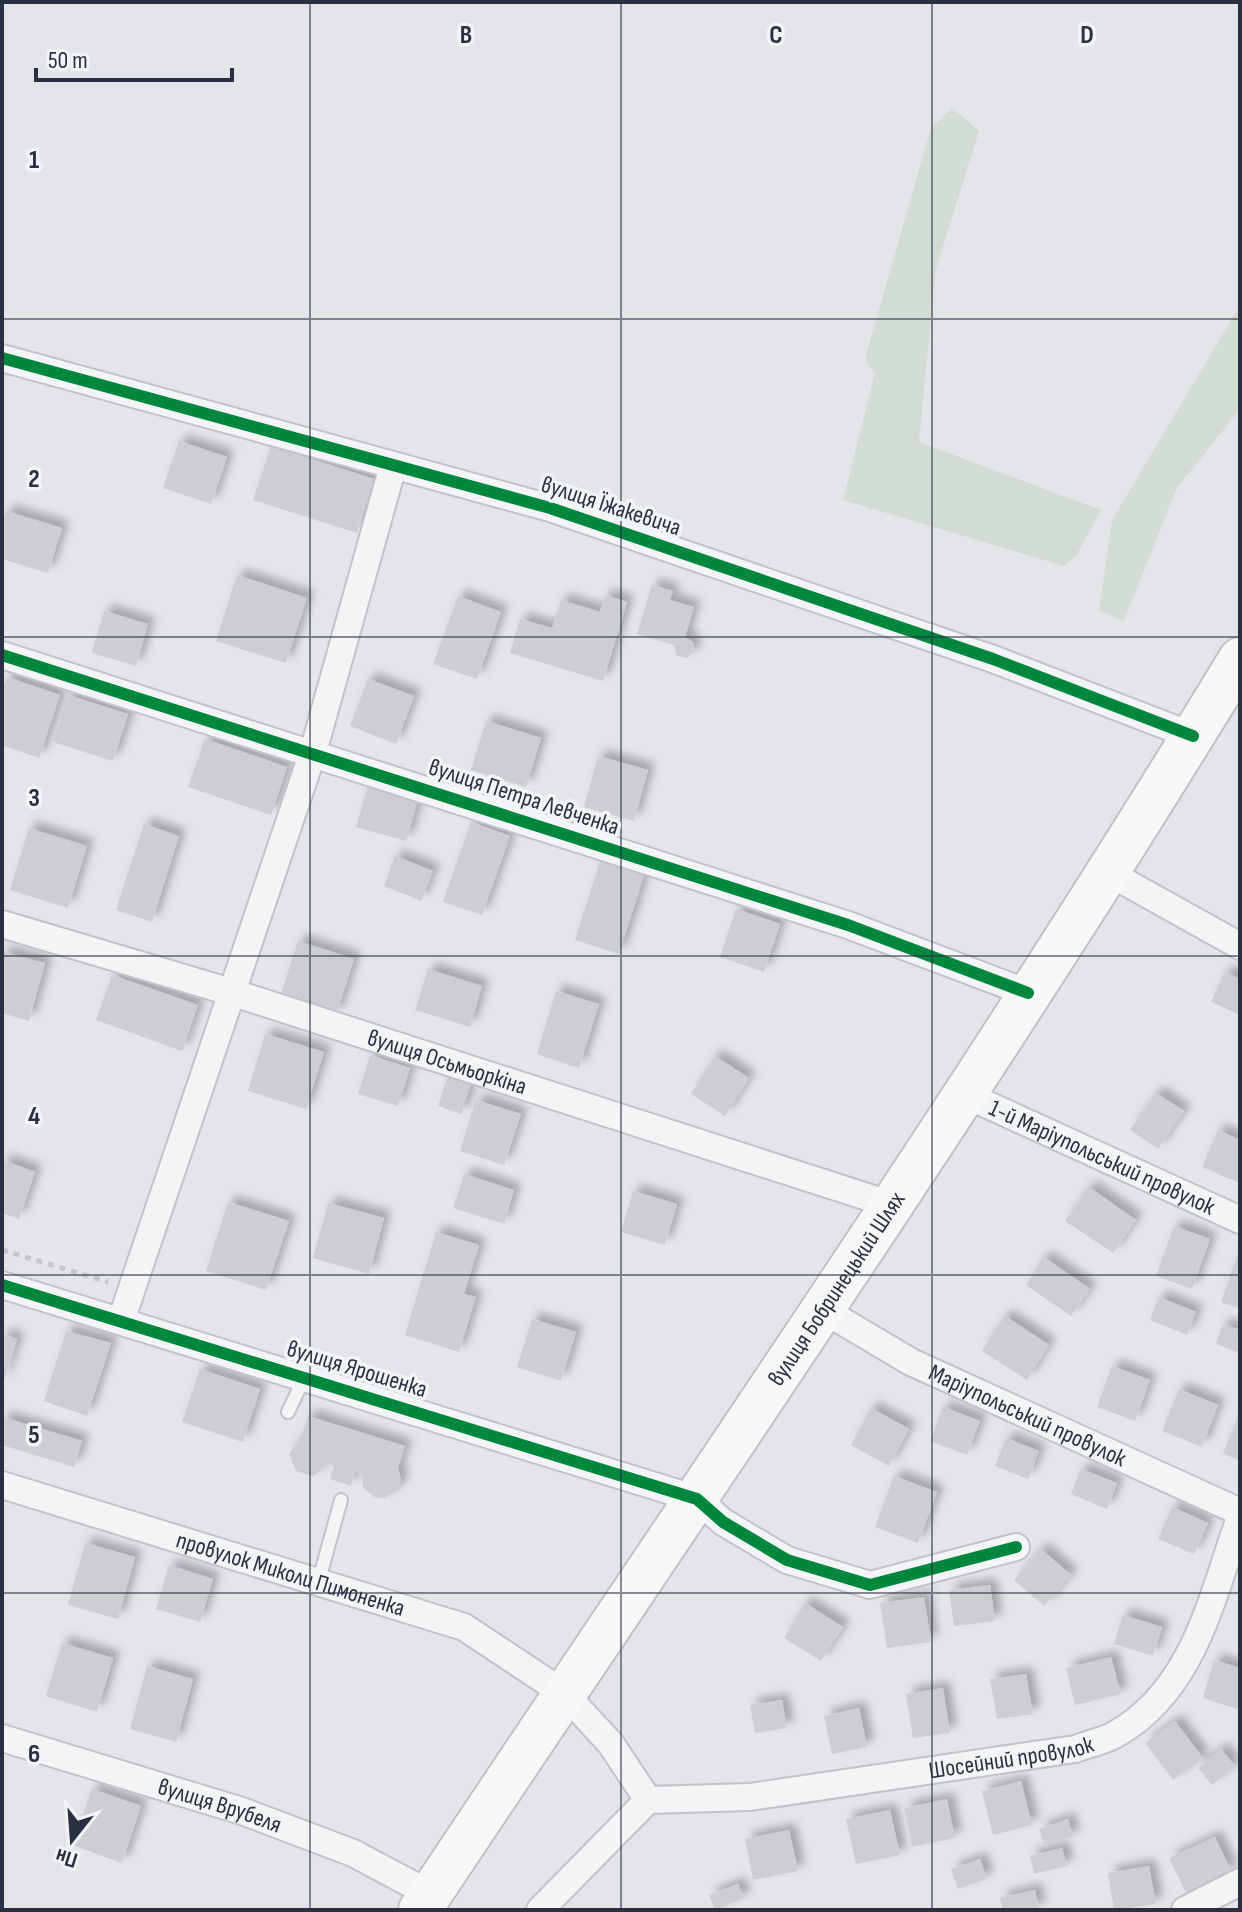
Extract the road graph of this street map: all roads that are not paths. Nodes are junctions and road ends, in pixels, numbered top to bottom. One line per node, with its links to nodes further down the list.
1 (2, 358): 2 (street, вулиця Їжакевича)
2 (393, 466): 5 (street, вулиця Їжакевича); 6 (street)
3 (2, 655): 6 (street, вулиця Петра Левченка)
4 (1236, 673): 5 (main road, вулиця Бобринецький Шлях)
5 (1193, 736): 7 (main road, вулиця Бобринецький Шлях)
6 (313, 752): 10 (street); 11 (street, вулиця Петра Левченка)
7 (1109, 873): 9 (street); 11 (main road, вулиця Бобринецький Шлях)
8 (2, 924): 10 (street, вулиця Осьмьоркіна)
9 (1240, 946)
10 (234, 993): 13 (street, вулиця Осьмьоркіна); 17 (street)
11 (1028, 993): 12 (main road, вулиця Бобринецький Шлях)
12 (964, 1094): 13 (main road, вулиця Бобринецький Шлях); 14 (street, 1-й Маріупольський провулок)
13 (889, 1204): 16 (main road, вулиця Бобринецький Шлях)
14 (1240, 1220)
15 (2, 1285): 17 (street, вулиця Ярошенка)
16 (820, 1308): 21 (main road, вулиця Бобринецький Шлях); 23 (street, Маріупольський провулок)
17 (121, 1321): 18 (street, вулиця Ярошенка)
18 (305, 1376): 19 (lane); 21 (street, вулиця Ярошенка)
19 (288, 1412)
20 (2, 1485): 25 (street, провулок Миколи Пимоненка)
21 (697, 1499): 24 (street); 26 (main road, вулиця Бобринецький Шлях)
22 (341, 1500): 25 (lane)
23 (1240, 1515): 28 (street, Шосейний провулок)
24 (1016, 1547)
25 (319, 1580): 26 (street, провулок Миколи Пимоненка)
26 (565, 1694): 28 (street, провулок Миколи Пимоненка); 30 (main road, вулиця Бобринецький Шлях)
27 (2, 1738): 30 (street, вулиця Врубеля)
28 (648, 1800): 31 (street)
29 (1240, 1882): 32 (street)
30 (425, 1902)
31 (540, 1910)
32 (1185, 1910)

